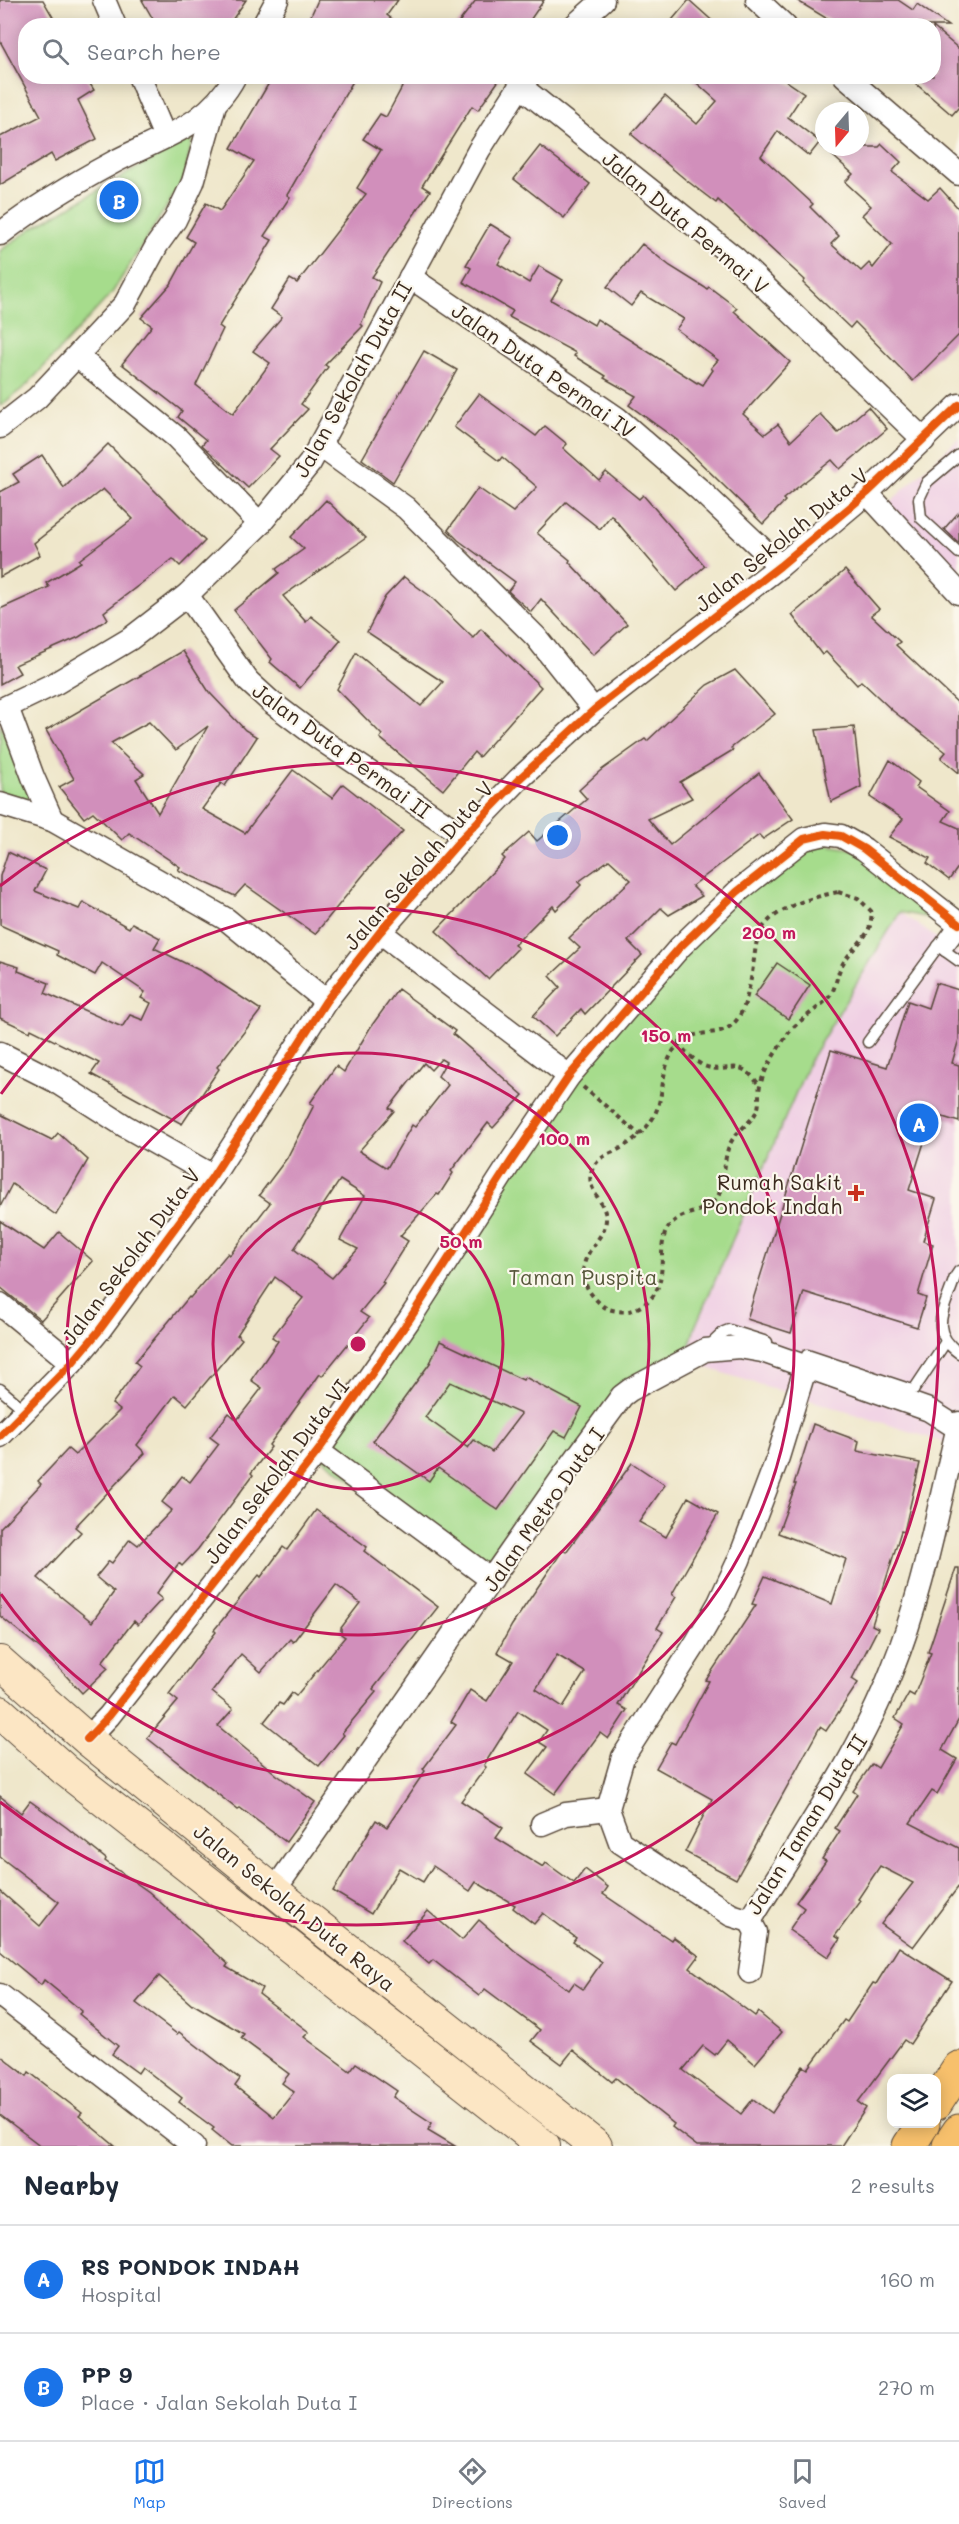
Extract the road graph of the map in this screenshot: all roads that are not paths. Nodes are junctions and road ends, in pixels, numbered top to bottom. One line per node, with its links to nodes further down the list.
1 (104, 0): 5 (street)
2 (277, 0): 6 (street)
3 (603, 0): 7 (street)
4 (757, 0): 8 (street)
5 (112, 18)
6 (267, 18)
7 (583, 18)
8 (776, 18)
9 (142, 84): 15 (street)
10 (230, 84): 14 (street)
11 (522, 84): 18 (street, Jalan Sekolah Duta II)
12 (528, 84): 22 (street, Jalan Duta Permai V)
13 (854, 84): 16 (street)
14 (214, 108): 15 (street); 19 (street)
15 (165, 137): 17 (street)
16 (959, 174)
17 (0, 234)
18 (410, 277): 23 (street, Jalan Sekolah Duta II); 28 (street, Jalan Duta Permai IV)
19 (78, 357): 21 (street); 26 (street)
20 (959, 405): 22 (street, Jalan Sekolah Duta V)
21 (0, 426)
22 (924, 440): 25 (street, Jalan Sekolah Duta V)
23 (319, 445): 26 (street, Jalan Sekolah Duta II); 32 (street)
24 (959, 454): 27 (lane)
25 (867, 493): 28 (street, Jalan Sekolah Duta V); 29 (street)
26 (260, 524): 30 (street, Jalan Sekolah Duta II)
27 (959, 553)
28 (780, 566): 32 (street, Jalan Sekolah Duta V)
29 (959, 593)
30 (187, 595): 31 (street, Jalan Sekolah Duta II); 35 (street, Jalan Duta Permai II)
31 (4, 708): 34 (street)
32 (594, 710): 35 (street, Jalan Sekolah Duta V)
33 (0, 804): 34 (street)
34 (52, 820): 40 (street)
35 (465, 836): 37 (street, Jalan Sekolah Duta V)
36 (958, 926): 38 (lane); 43 (street, Jalan Sekolah Duta VI)
37 (380, 932): 40 (street, Jalan Sekolah Duta V); 43 (street)
38 (942, 949): 39 (lane); 41 (lane)
39 (959, 961)
40 (326, 1000): 44 (street, Jalan Sekolah Duta V)
41 (868, 1042)
42 (0, 1053): 44 (street)
43 (569, 1076): 56 (street, Jalan Sekolah Duta VI)
44 (213, 1176): 50 (street, Jalan Sekolah Duta V)
45 (959, 1271): 47 (lane)
46 (0, 1304): 50 (street)
47 (945, 1343): 48 (lane); 49 (lane)
48 (705, 1350): 51 (street, Jalan Metro Duta I); 57 (street, Jalan Metro Duta I)
49 (959, 1353)
50 (72, 1363): 53 (street, Jalan Sekolah Duta V)
51 (806, 1366): 54 (street, Jalan Metro Duta I); 61 (street)
52 (0, 1389): 53 (lane)
53 (25, 1410): 55 (street, Jalan Sekolah Duta V)
54 (959, 1423): 64 (street, Jalan Taman Duta II)
55 (0, 1436)
56 (318, 1451): 57 (street, Jalan Sekolah Duta VI); 60 (street, Jalan Sekolah Duta VI)
57 (492, 1580): 63 (street, Jalan Metro Duta I)
58 (0, 1662): 60 (street, Jalan Sekolah Duta Raya)
59 (0, 1712): 72 (street, Jalan Sekolah Duta Raya)
60 (87, 1739): 63 (street, Jalan Sekolah Duta Raya)
61 (608, 1809): 62 (street); 64 (street, Jalan Taman Duta II)
62 (542, 1824)
63 (274, 1891): 73 (street, Jalan Sekolah Duta Raya)
64 (750, 1921): 65 (street)
65 (750, 1972)
66 (0, 1995): 71 (street)
67 (959, 2068): 68 (highway)
68 (941, 2095)
69 (920, 2128): 74 (highway)
70 (959, 2131): 75 (highway)
71 (194, 2146)
72 (544, 2146)
73 (596, 2146)
74 (909, 2146)
75 (949, 2146)

